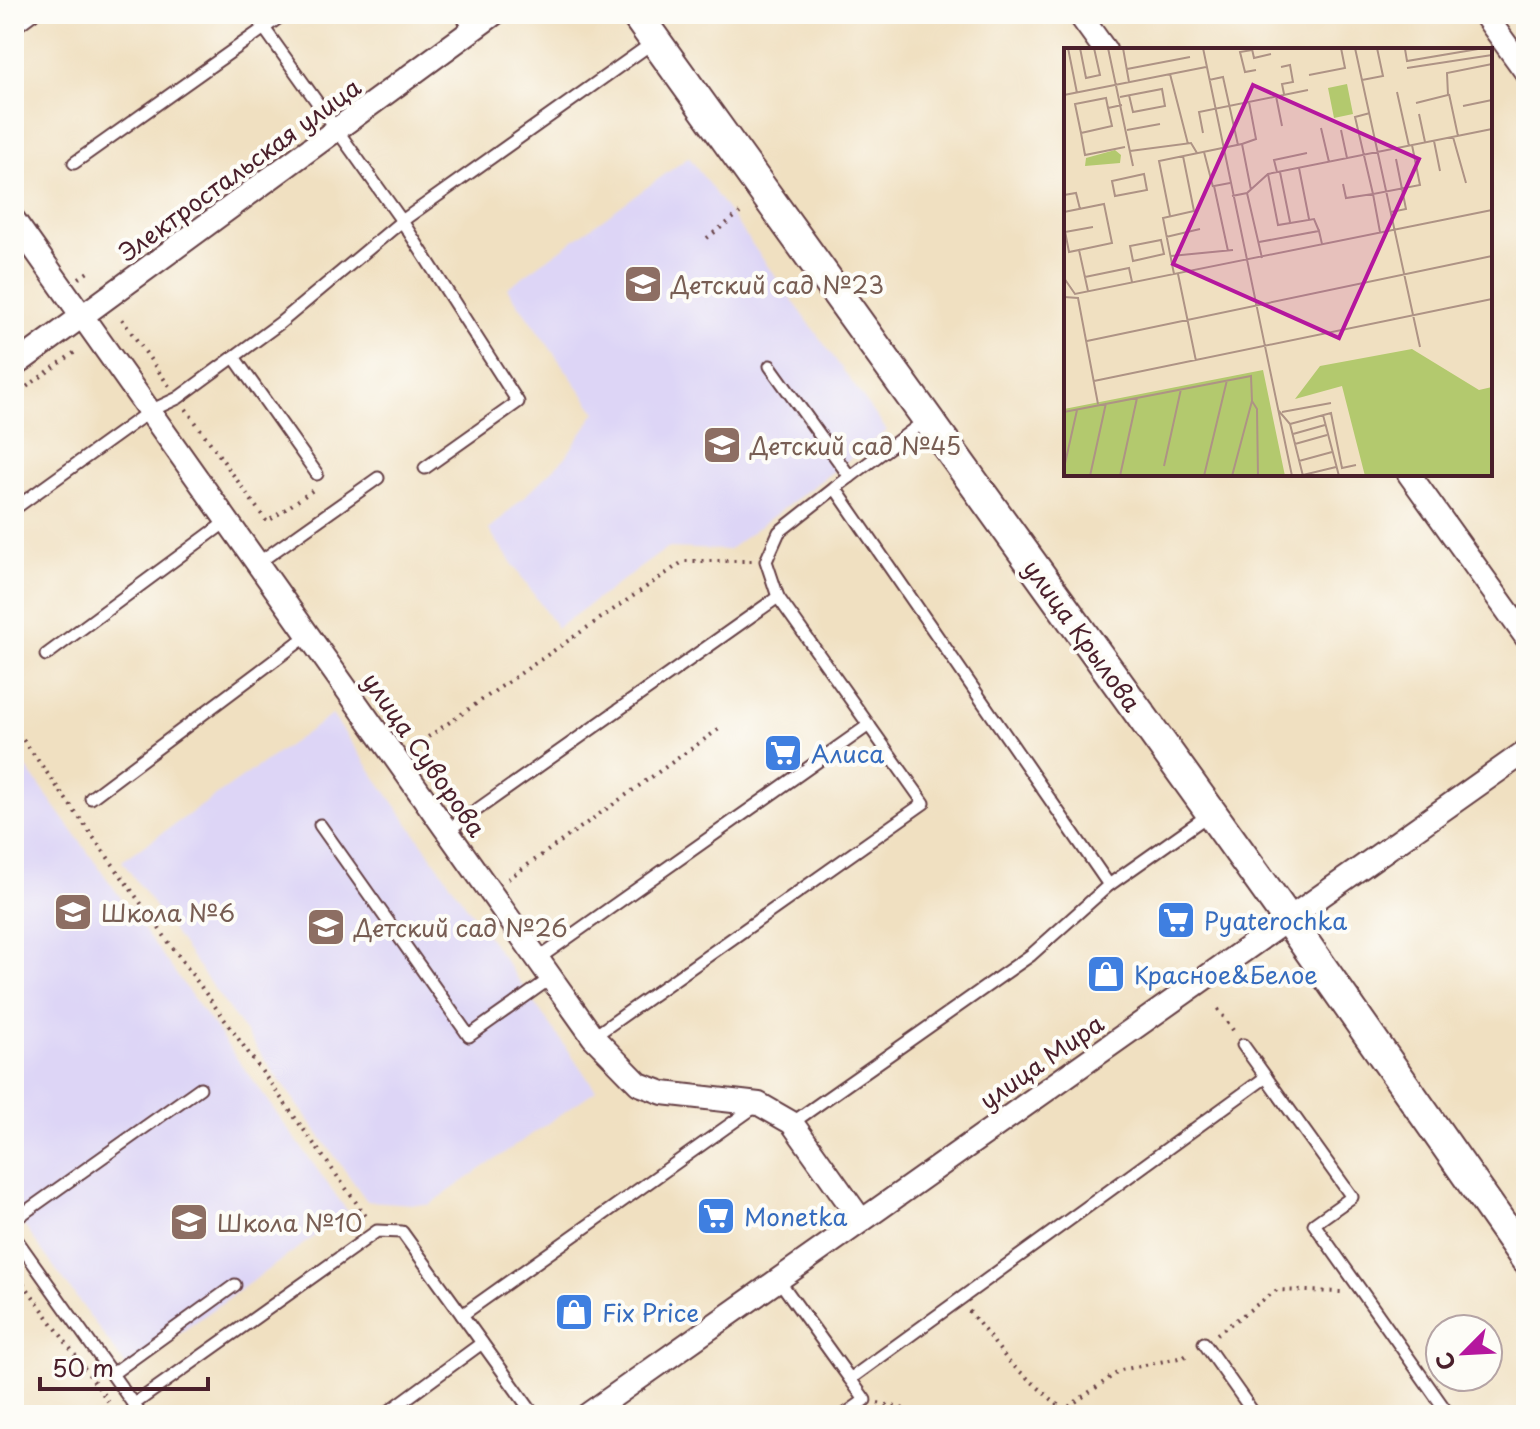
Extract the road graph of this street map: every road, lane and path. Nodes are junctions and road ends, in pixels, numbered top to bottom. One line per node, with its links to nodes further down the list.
1 (33, 14): 9 (lane)
2 (254, 14): 10 (lane)
3 (284, 14): 10 (lane)
4 (494, 14): 8 (street, Электростальская улица)
5 (636, 14): 11 (main road, улица Крылова)
6 (1079, 14): 12 (street)
7 (1484, 14): 13 (street)
8 (466, 22): 14 (street, Электростальская улица)
9 (14, 28)
10 (264, 28): 14 (lane); 15 (lane)
11 (656, 41): 18 (lane); 29 (main road, улица Крылова)
12 (1104, 48)
13 (1526, 72)
14 (337, 129): 18 (lane); 20 (street, Электростальская улица)
15 (74, 163)
16 (740, 213): 19 (path)
17 (14, 220): 20 (street, улица Суворова)
18 (402, 221): 23 (lane); 30 (lane)
19 (707, 238)
20 (83, 316): 24 (street, Электростальская улица); 28 (street, улица Суворова)
21 (122, 319): 27 (path)
22 (78, 350): 26 (path)
23 (234, 357): 27 (lane); 31 (lane)
24 (14, 366)
25 (770, 366): 33 (lane)
26 (14, 396)
27 (178, 398): 28 (lane); 31 (path)
28 (150, 411): 36 (lane); 37 (street, улица Суворова)
29 (928, 419): 33 (lane); 50 (main road, улица Крылова)
30 (425, 468)
31 (317, 474)
32 (1410, 476): 42 (street)
33 (850, 477): 35 (lane)
34 (378, 478): 39 (lane)
35 (835, 488): 38 (lane); 53 (lane)
36 (14, 509)
37 (227, 521): 39 (street, улица Суворова); 43 (lane)
38 (766, 561): 40 (lane); 48 (path)
39 (258, 563): 41 (street, улица Суворова)
40 (778, 597): 44 (lane); 52 (lane)
41 (308, 635): 48 (street, улица Суворова); 49 (lane)
42 (1526, 637)
43 (46, 655)
44 (869, 725): 56 (lane); 59 (lane)
45 (14, 727): 67 (path)
46 (719, 729): 54 (path)
47 (1526, 751): 55 (street, улица Мира)
48 (396, 759): 52 (street, улица Суворова)
49 (91, 798)
50 (1212, 813): 53 (lane); 55 (main road, улица Крылова)
51 (320, 825): 57 (lane)
52 (447, 831): 54 (street, улица Суворова)
53 (1109, 885): 64 (lane)
54 (490, 891): 56 (street, улица Суворова)
55 (1287, 918): 66 (street, улица Мира); 69 (main road, улица Крылова)
56 (538, 959): 57 (street, улица Суворова)
57 (551, 978): 59 (street, улица Суворова)
58 (1218, 1009): 60 (path)
59 (593, 1037): 63 (street, улица Суворова)
60 (1243, 1045): 61 (lane)
61 (1266, 1077): 73 (lane); 74 (lane)
62 (200, 1088): 65 (lane)
63 (759, 1104): 64 (street, улица Суворова); 75 (lane)
64 (792, 1123): 66 (street, улица Суворова)
65 (14, 1220)
66 (861, 1220): 71 (street, улица Мира)
67 (377, 1231): 75 (lane); 82 (lane)
68 (14, 1236): 78 (lane)
69 (1526, 1259)
70 (14, 1270): 81 (path)
71 (778, 1279): 79 (lane); 86 (street, улица Мира)
72 (235, 1285): 78 (lane)
73 (1362, 1292): 77 (path); 90 (lane)
74 (960, 1299): 77 (path); 79 (lane)
75 (462, 1315): 76 (lane)
76 (482, 1343): 84 (lane); 85 (lane)
77 (1204, 1343): 89 (lane)
78 (112, 1374): 82 (lane)
79 (850, 1379): 80 (lane)
80 (865, 1400): 87 (lane); 88 (path)
81 (109, 1403)
82 (134, 1404): 83 (lane)
83 (141, 1415)
84 (384, 1415)
85 (534, 1415)
86 (587, 1415)
87 (844, 1415)
88 (931, 1415)
89 (1255, 1415)
90 (1449, 1415)

